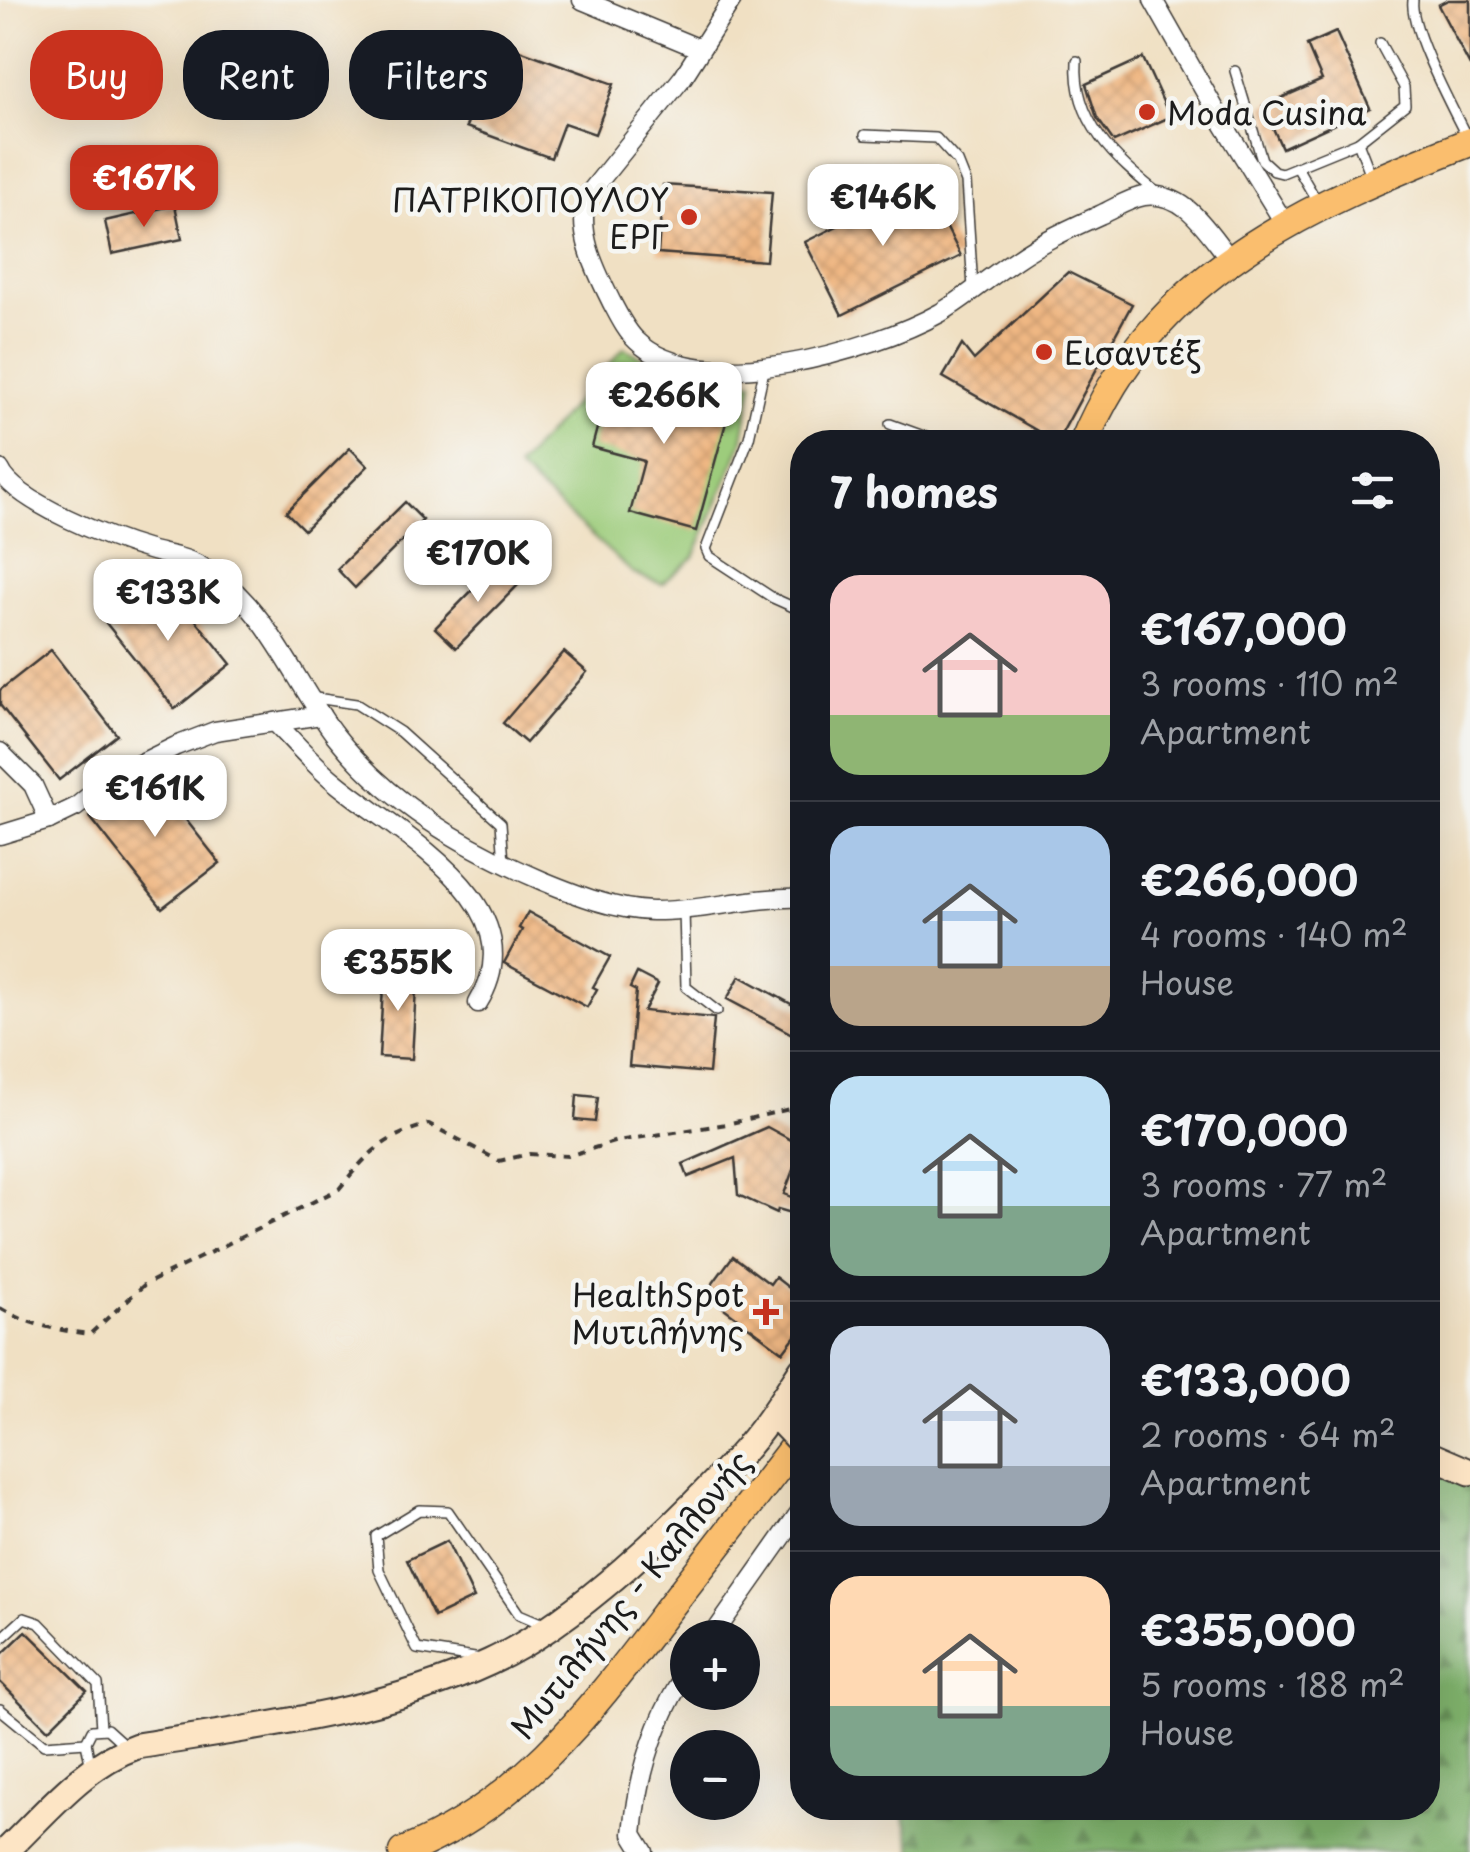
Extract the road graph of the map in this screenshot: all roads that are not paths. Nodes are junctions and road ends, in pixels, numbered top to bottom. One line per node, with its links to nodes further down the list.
1 (582, 0): 6 (street)
2 (732, 0): 6 (street)
3 (1153, 0): 16 (street)
4 (1412, 0): 11 (lane)
5 (1380, 43): 10 (lane)
6 (700, 49): 19 (street)
7 (1077, 61): 14 (lane)
8 (1235, 71): 12 (lane)
9 (864, 135): 18 (lane)
10 (1358, 142): 12 (lane); 13 (lane)
11 (1470, 142): 13 (main road)
12 (1297, 167): 15 (lane)
13 (1373, 180): 15 (main road)
14 (1161, 196): 17 (street); 18 (street)
15 (1319, 205): 16 (main road)
16 (1285, 224): 17 (main road)
17 (1230, 259): 22 (main road)
18 (973, 291): 19 (street)
19 (765, 366): 24 (lane)
20 (890, 424): 21 (lane)
21 (907, 430)
22 (1089, 430)
23 (0, 469): 25 (street)
24 (790, 606)
25 (308, 696): 26 (street); 31 (lane)
26 (322, 715): 27 (street); 31 (street)
27 (274, 722): 29 (street); 34 (street)
28 (0, 752): 29 (street)
29 (49, 820): 30 (street)
30 (0, 835)
31 (504, 864): 33 (street)
32 (790, 898): 33 (street)
33 (684, 907): 35 (lane)
34 (478, 1003)
35 (717, 1012)
36 (785, 1425): 41 (street); 51 (main road, Μυτιλήνης - Καλλονής)
37 (1440, 1459): 38 (street)
38 (1470, 1472)
39 (790, 1526): 40 (street)
40 (725, 1620)
41 (547, 1626): 43 (street); 43 (lane)
42 (0, 1640): 46 (lane)
43 (492, 1661): 48 (street)
44 (670, 1704): 52 (street)
45 (0, 1709): 47 (lane)
46 (101, 1728): 47 (lane); 48 (lane)
47 (86, 1742): 49 (lane)
48 (130, 1749): 49 (street)
49 (92, 1771): 50 (street)
50 (6, 1852)
51 (403, 1852)
52 (644, 1852)

